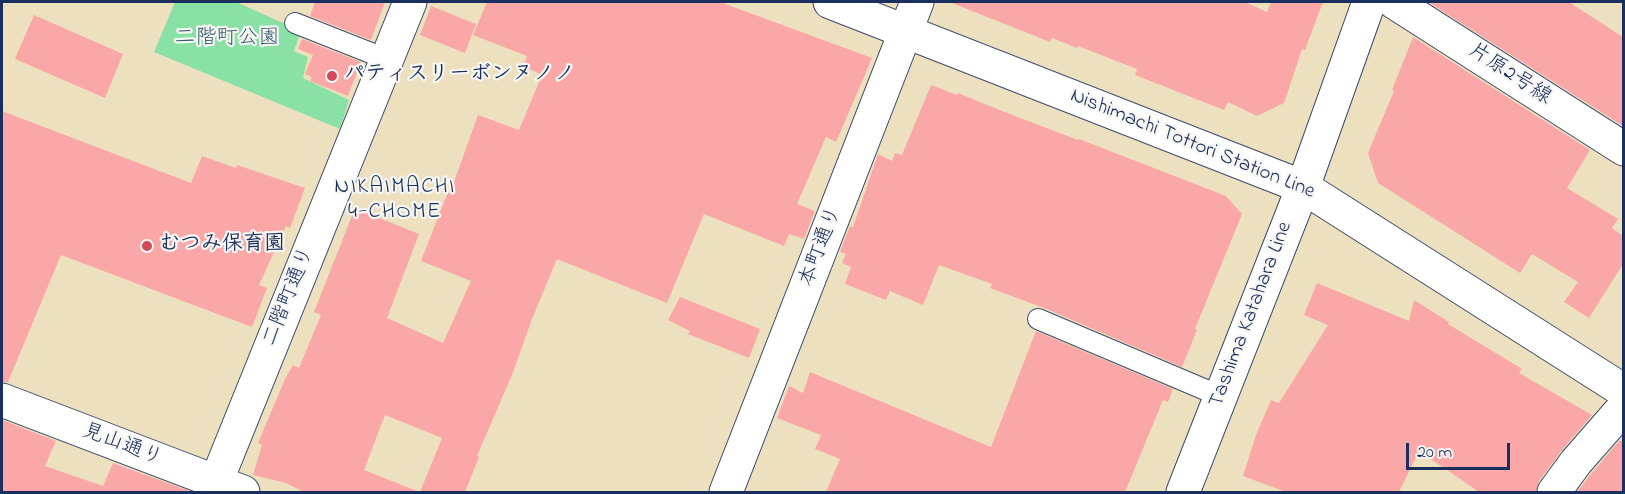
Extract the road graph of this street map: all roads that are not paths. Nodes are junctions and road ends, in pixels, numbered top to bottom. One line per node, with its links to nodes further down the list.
1 (410, 2): 7 (street, 二階町通り)
2 (830, 2): 5 (street, Nishimachi Tottori Station Line)
3 (1370, 2): 9 (street, Tashima Katahara Line)
4 (1394, 2): 8 (street, 片原2号線)
5 (912, 16): 9 (street, Nishimachi Tottori Station Line); 16 (street, 本町通り)
6 (296, 23): 7 (lane)
7 (386, 59): 15 (street, 二階町通り)
8 (1623, 148)
9 (1303, 187): 11 (street, Nishimachi Tottori Station Line); 12 (street, Tashima Katahara Line)
10 (1038, 319): 12 (lane)
11 (1623, 391)
12 (1220, 396): 17 (street, Tashima Katahara Line)
13 (2, 400): 15 (street, 見山通り)
14 (1623, 407): 18 (street)
15 (224, 489)
16 (726, 492)
17 (1183, 492)
18 (1554, 492)

